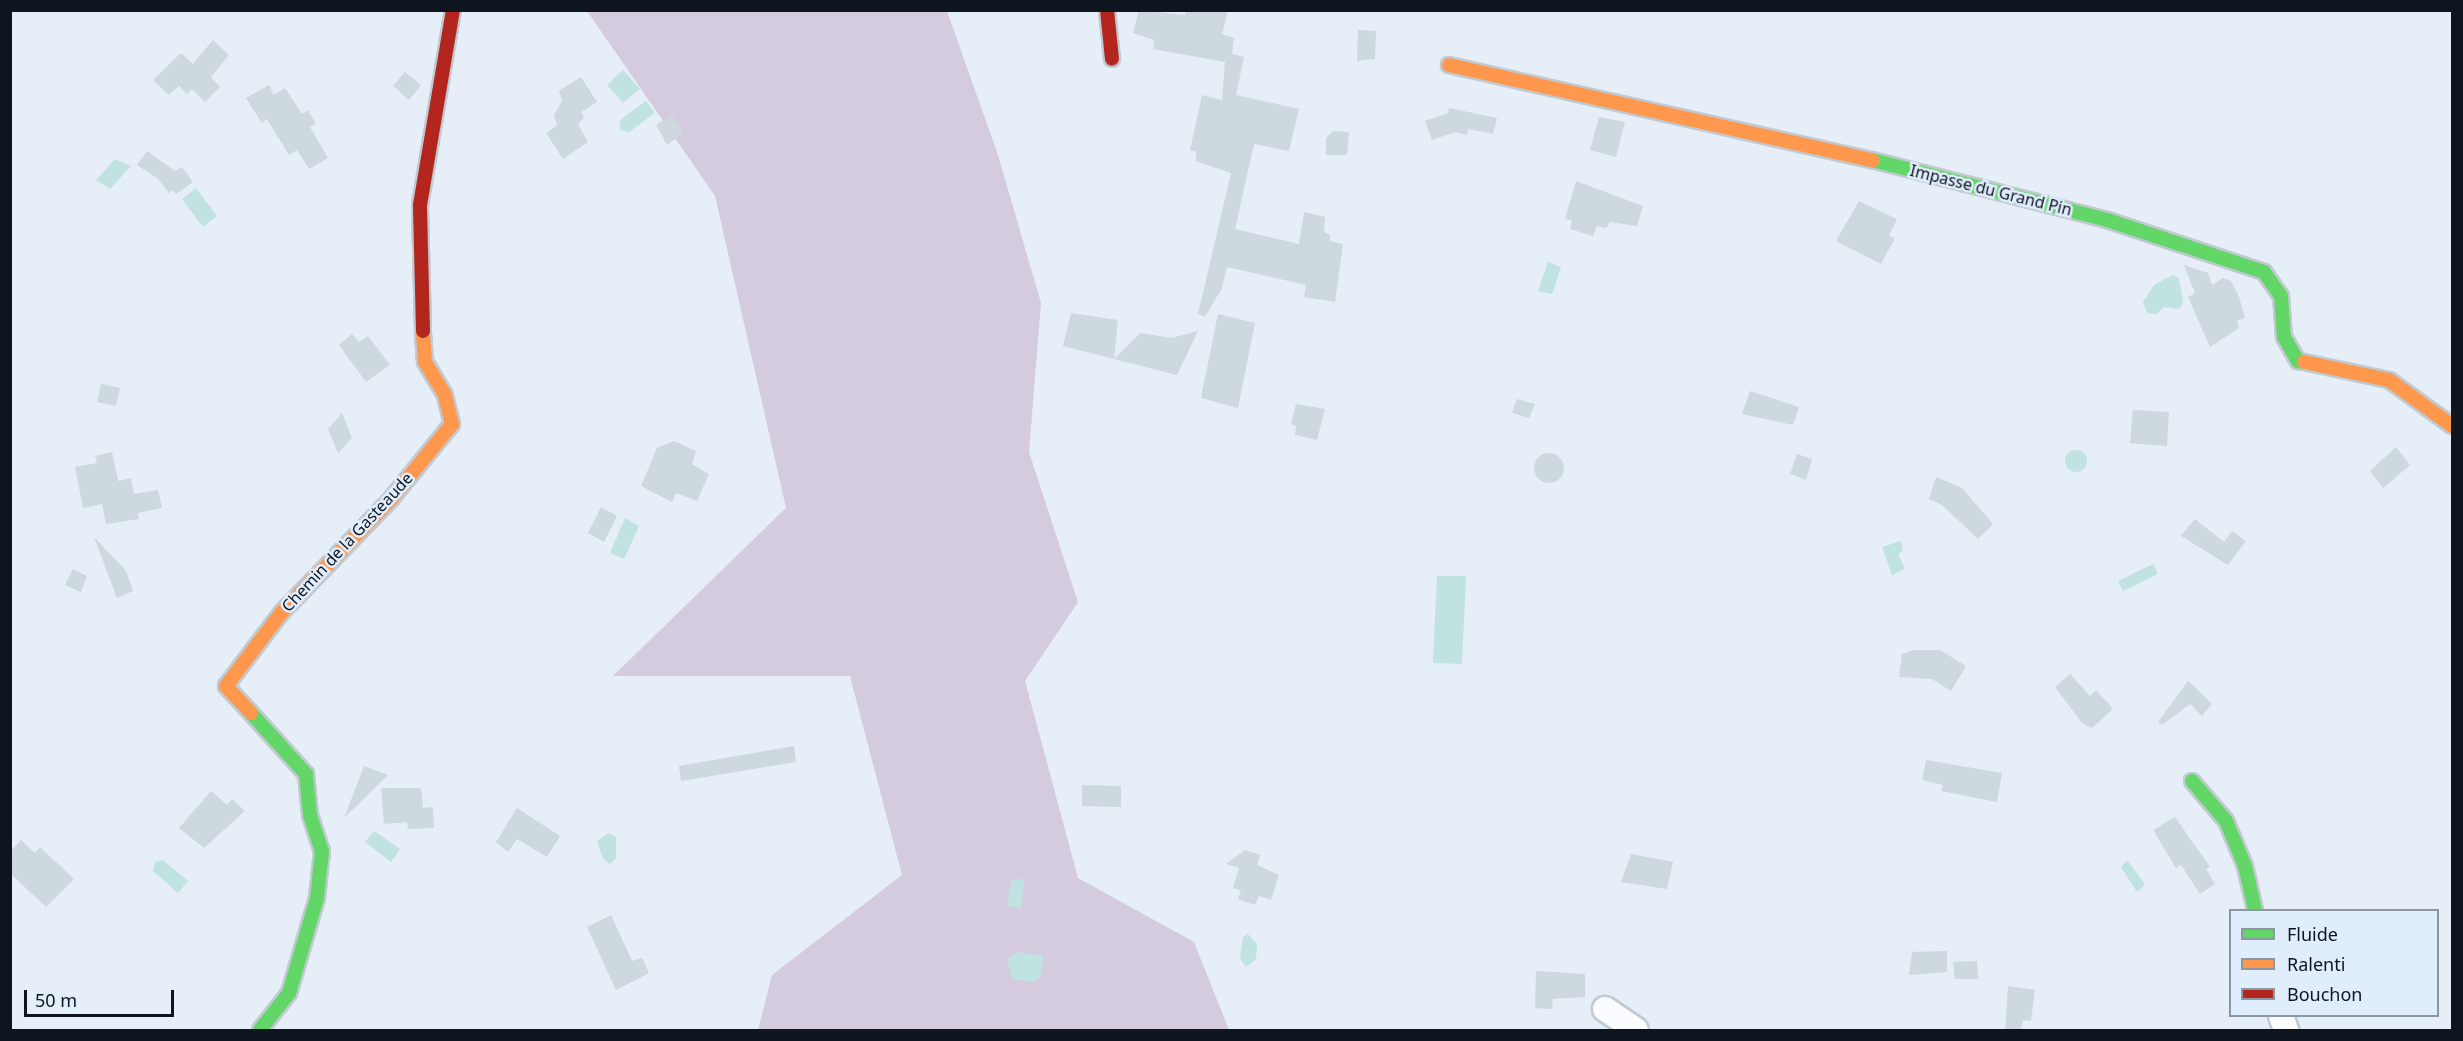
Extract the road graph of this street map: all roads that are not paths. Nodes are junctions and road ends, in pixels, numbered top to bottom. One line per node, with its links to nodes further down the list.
1 (453, 10): 9 (street, Chemin de la Gasteaude)
2 (1107, 10): 3 (street)
3 (1112, 59)
4 (1449, 66): 5 (street, Impasse du Grand Pin)
5 (2452, 426)
6 (2192, 781): 7 (street)
7 (2255, 909)
8 (1605, 1009): 10 (street)
9 (260, 1030)
10 (1636, 1030)

